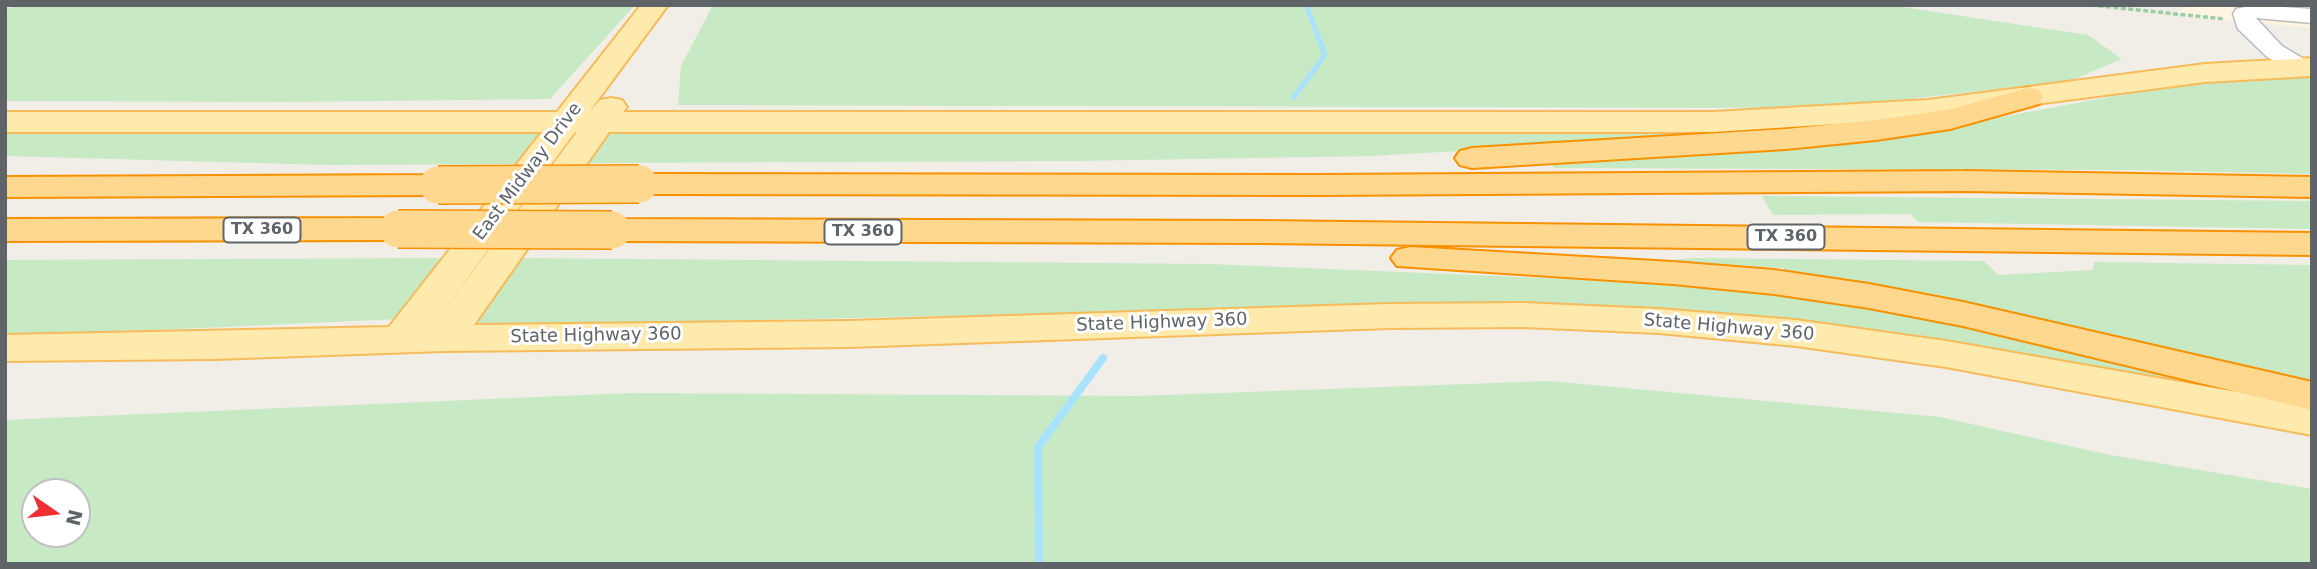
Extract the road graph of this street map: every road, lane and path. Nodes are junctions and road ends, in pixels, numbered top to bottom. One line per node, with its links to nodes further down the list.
1 (655, 5): 9 (main road, East Midway Drive)
2 (682, 5): 9 (main road, East Midway Drive)
3 (2091, 5): 5 (path)
4 (2312, 16): 5 (lane)
5 (2245, 21): 6 (lane)
6 (2306, 67): 7 (main road)
7 (2028, 97): 9 (main road); 11 (highway)
8 (5, 122): 9 (main road)
9 (583, 123): 20 (main road, East Midway Drive); 21 (main road, East Midway Drive)
10 (5, 164): 13 (highway)
11 (827, 184): 13 (highway, bridge); 14 (highway)
12 (5, 187): 13 (highway)
13 (229, 187)
14 (2312, 187)
15 (5, 230): 16 (highway, TX 360)
16 (126, 230): 17 (highway, TX 360, bridge); 18 (highway)
17 (1114, 234): 19 (highway, TX 360); 23 (highway)
18 (5, 237)
19 (2312, 244)
20 (444, 338): 21 (main road, State Highway 360); 24 (main road, State Highway 360)
21 (401, 339): 22 (main road, State Highway 360)
22 (5, 348)
23 (2312, 396)
24 (2312, 420)

